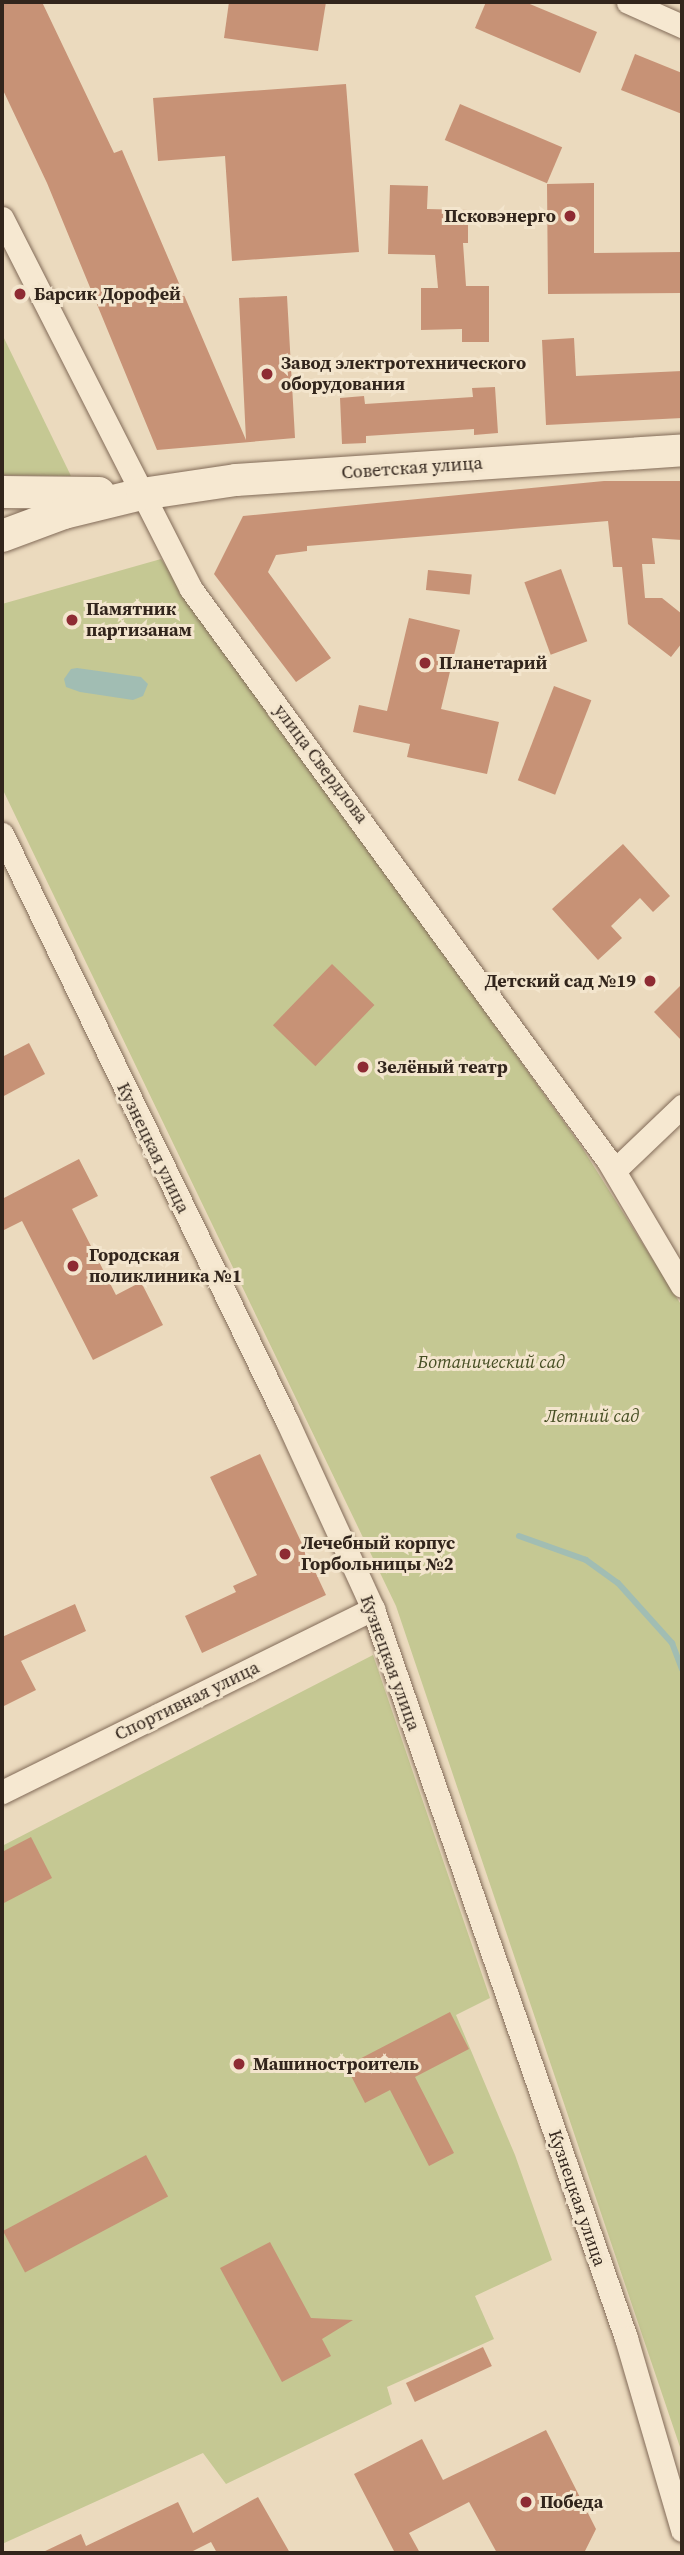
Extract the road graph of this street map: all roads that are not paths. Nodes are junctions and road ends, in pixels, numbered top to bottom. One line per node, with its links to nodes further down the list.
1 (628, 2): 2 (street)
2 (682, 26)
3 (2, 218): 6 (street, улица Свердлова)
4 (682, 450): 6 (main road, Советская улица)
5 (2, 492): 6 (main road, Советская улица)
6 (142, 494): 7 (main road, Советская улица); 10 (street, улица Свердлова)
7 (2, 536)
8 (2, 834): 12 (street, Кузнецкая улица)
9 (682, 1107): 10 (street)
10 (615, 1170): 11 (street, улица Свердлова)
11 (682, 1286)
12 (373, 1609): 13 (street, Спортивная улица); 14 (street, Кузнецкая улица)
13 (2, 1792)
14 (682, 2530)

